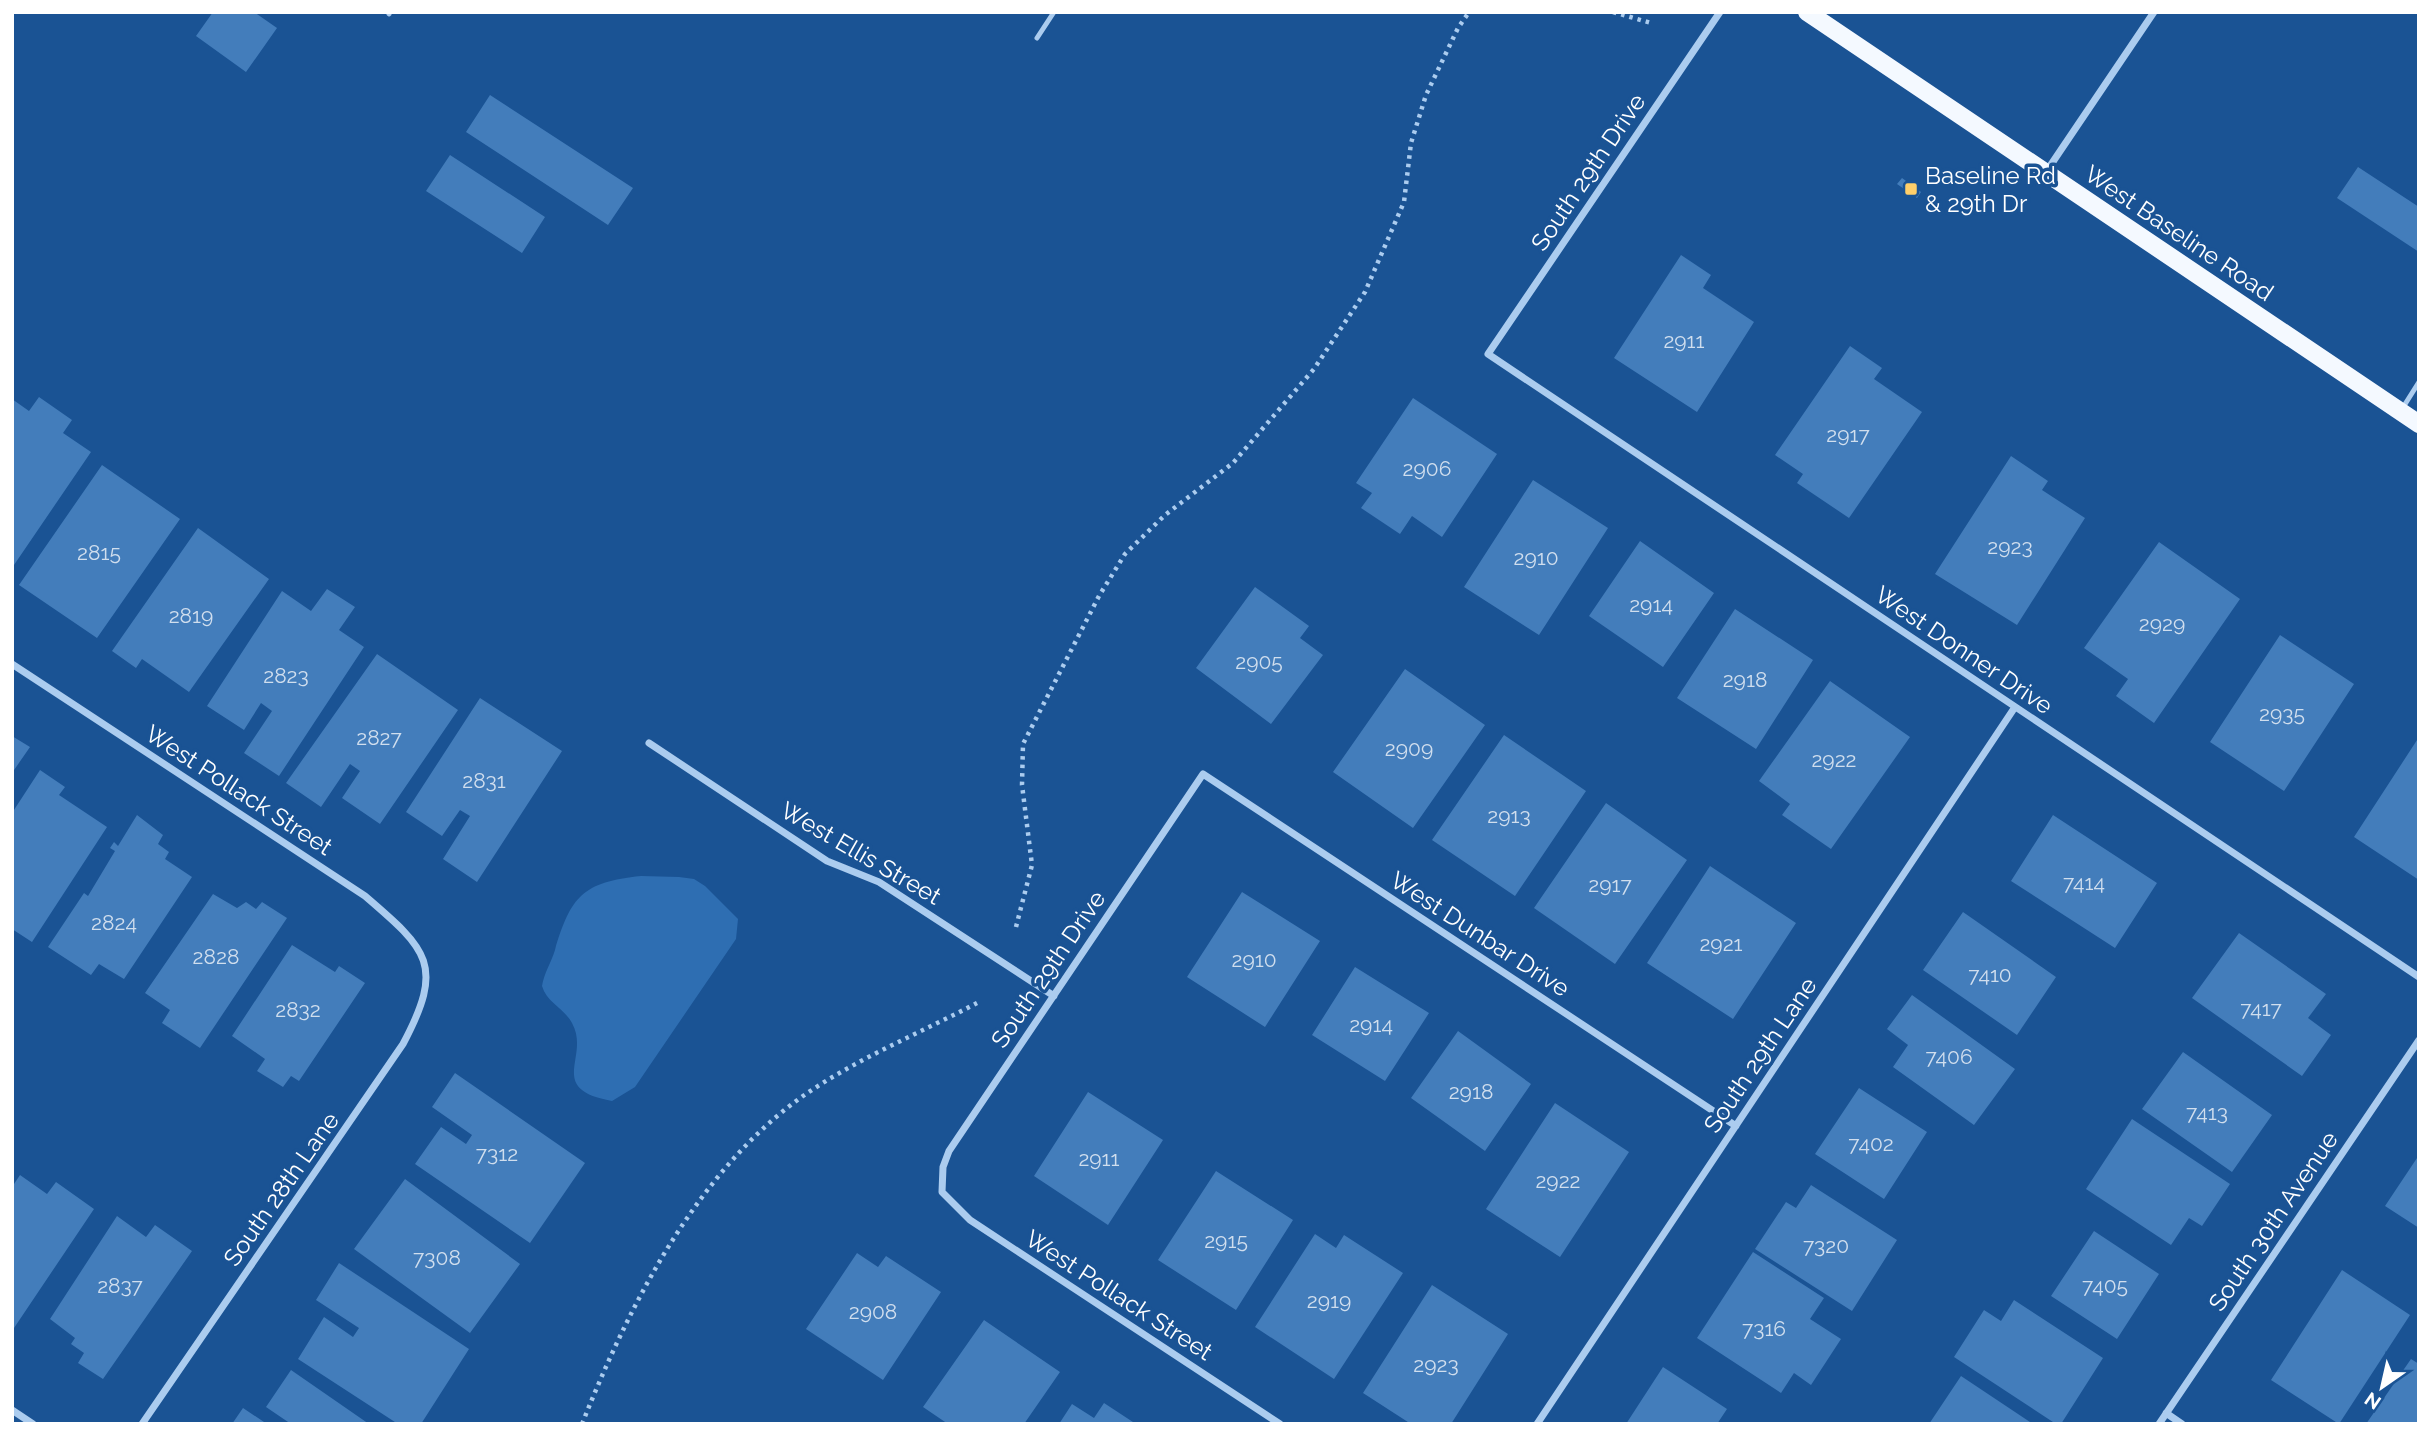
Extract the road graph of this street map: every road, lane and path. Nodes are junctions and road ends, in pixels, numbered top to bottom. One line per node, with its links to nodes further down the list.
1 (1054, 12): 8 (lane)
2 (1469, 12): 18 (path)
3 (1613, 12): 7 (path)
4 (1720, 12): 10 (street, South 29th Drive)
5 (1807, 12): 9 (main road, West Baseline Road)
6 (2154, 12): 9 (street)
7 (1651, 23)
8 (1037, 38)
9 (2045, 172): 12 (main road, West Baseline Road)
10 (1488, 354): 15 (street, West Donner Drive)
11 (2419, 382): 12 (lane)
12 (2400, 412): 13 (main road, West Baseline Road)
13 (2419, 424)
14 (12, 664): 19 (street, West Pollack Street)
15 (2014, 708): 20 (street, West Donner Drive); 24 (street, South 29th Lane)
16 (649, 743): 21 (street, West Ellis Street)
17 (1203, 774): 21 (street, South 29th Drive); 24 (street, West Dunbar Drive)
18 (1016, 927)
19 (428, 966): 29 (street, South 28th Lane)
20 (2419, 977)
21 (1054, 996): 25 (street, South 29th Drive)
22 (977, 1003): 30 (path)
23 (2419, 1040): 27 (street, South 30th Avenue)
24 (1736, 1126): 32 (street, South 29th Lane)
25 (942, 1192): 31 (street, West Pollack Street)
26 (12, 1410): 28 (street)
27 (2166, 1413): 33 (street, South 30th Avenue); 34 (street)
28 (33, 1424)
29 (142, 1424)
30 (582, 1424)
31 (1280, 1424)
32 (1537, 1424)
33 (2159, 1424)
34 (2182, 1424)

